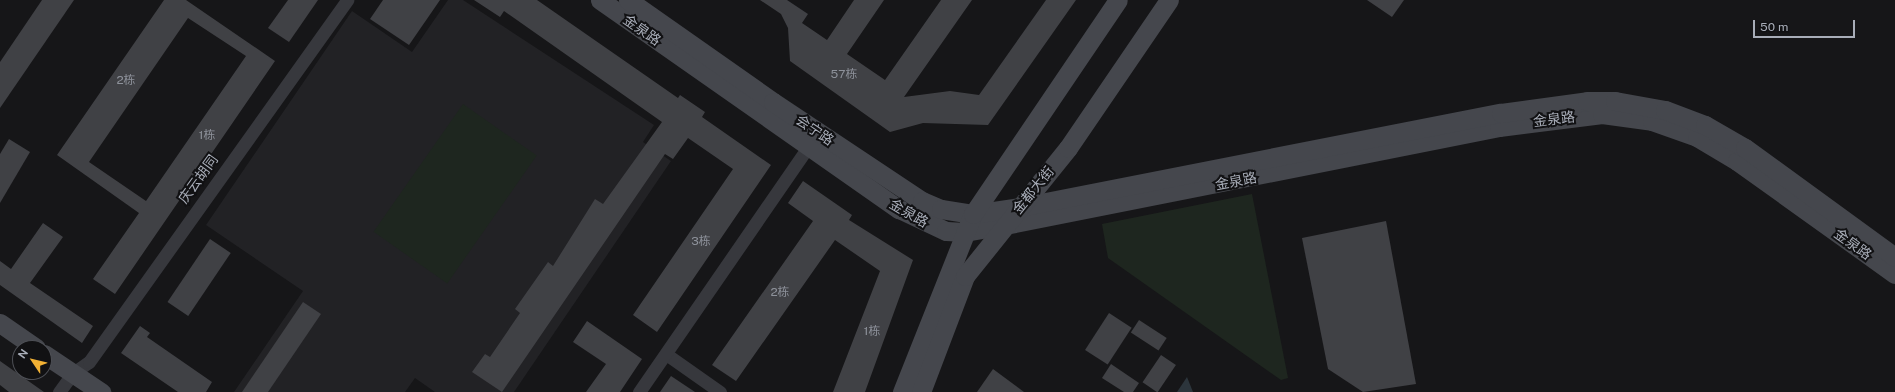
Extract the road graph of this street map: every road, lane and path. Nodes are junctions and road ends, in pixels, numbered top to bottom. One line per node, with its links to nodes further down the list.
1 (347, 0): 17 (street, 庆云胡同)
2 (600, 0): 6 (main road, 金泉路)
3 (628, 0): 8 (main road, 会宁路)
4 (1118, 0): 8 (main road)
5 (1169, 0): 7 (main road, 金都大街)
6 (809, 146): 10 (main road, 金泉路); 15 (street)
7 (1020, 207): 8 (main road, 会宁路); 9 (main road, 金都大街); 11 (main road, 金泉路)
8 (973, 214): 10 (main road)
9 (1005, 225): 10 (main road, 金泉路); 12 (main road, 金泉路); 23 (main road, 金都大街)
10 (965, 232): 22 (main road)
11 (1895, 257)
12 (1895, 274)
13 (0, 323): 14 (main road)
14 (24, 340)
15 (666, 354): 20 (street); 21 (street)
16 (52, 359): 17 (main road)
17 (73, 373): 18 (street, 庆云胡同); 19 (main road)
18 (59, 392)
19 (100, 392)
20 (639, 392)
21 (720, 392)
22 (902, 392)
23 (921, 392)

